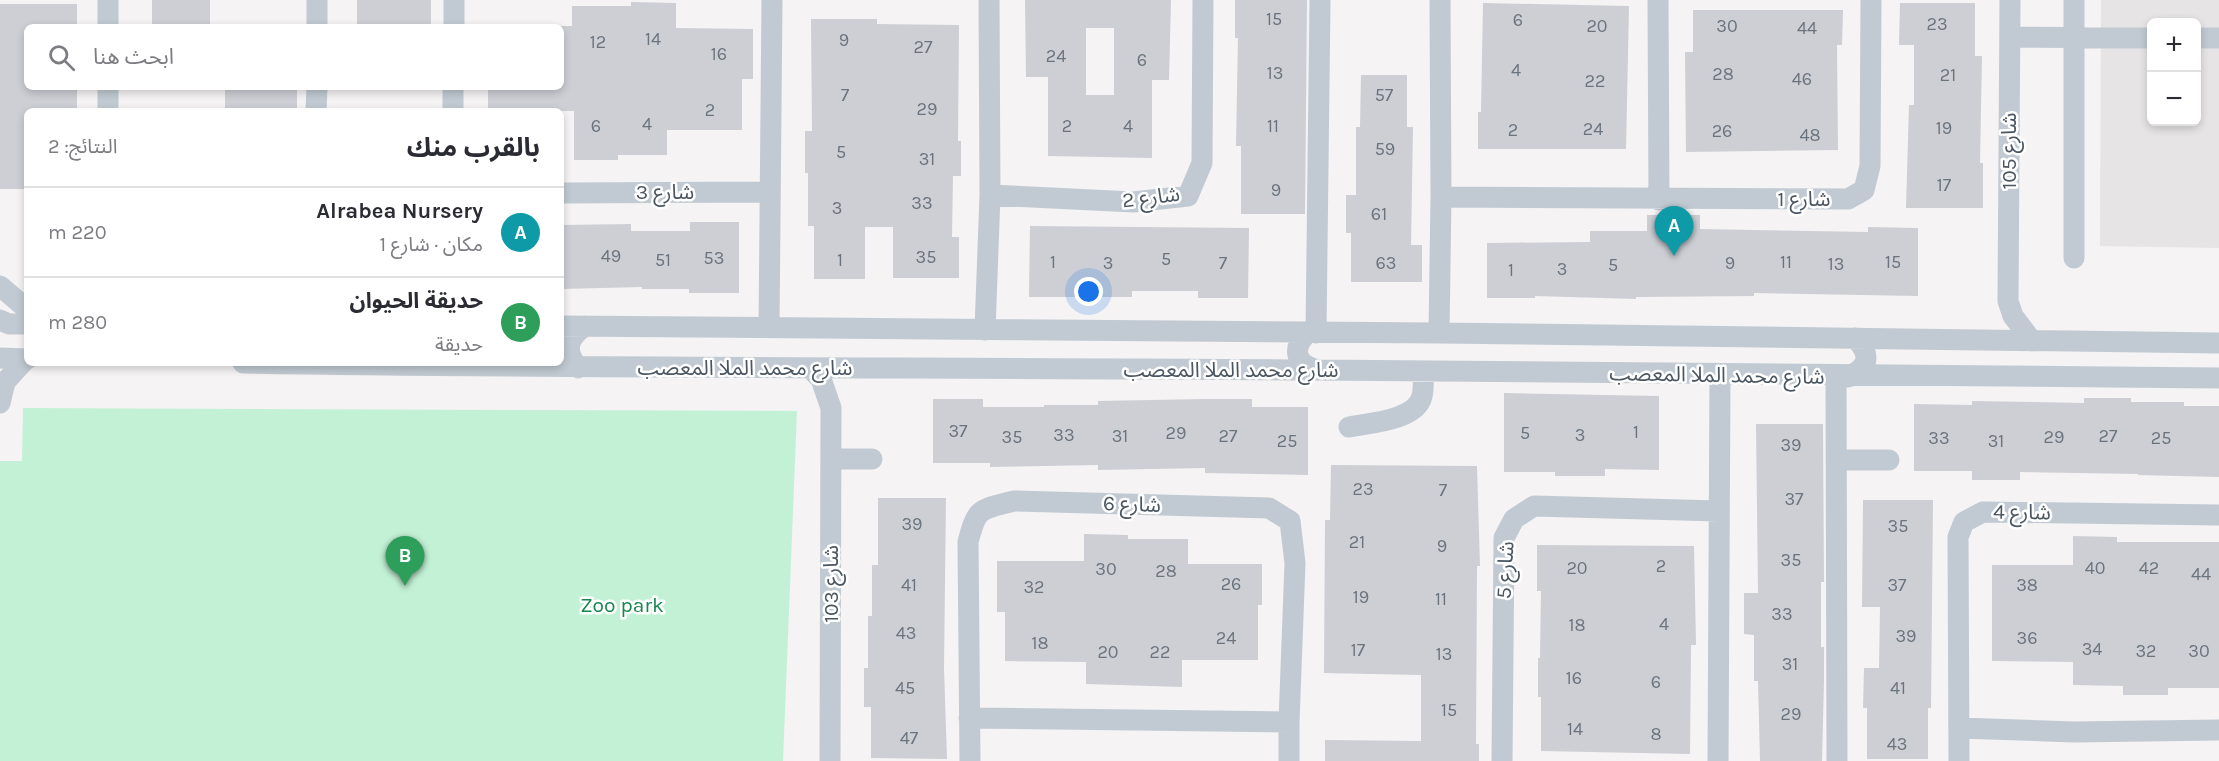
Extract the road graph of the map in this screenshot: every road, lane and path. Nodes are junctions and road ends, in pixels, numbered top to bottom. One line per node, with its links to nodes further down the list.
1 (108, 0): 13 (street)
2 (317, 0): 14 (street)
3 (454, 0): 15 (street)
4 (772, 0): 27 (street)
5 (989, 0): 29 (street)
6 (1203, 0): 29 (street, شارع 2)
7 (1320, 0): 40 (street)
8 (1440, 0): 30 (street)
9 (1658, 0): 31 (street)
10 (1871, 0): 31 (street, شارع 1)
11 (2010, 0): 16 (street, شارع 105)
12 (2074, 0): 17 (street)
13 (108, 24)
14 (317, 24)
15 (454, 24)
16 (2010, 38): 17 (street); 34 (street, شارع 105)
17 (2074, 38): 18 (street); 32 (street)
18 (2147, 38)
19 (2201, 38): 20 (street)
20 (2219, 38)
21 (108, 90): 24 (street)
22 (316, 90): 25 (street)
23 (453, 90): 26 (street)
24 (108, 108)
25 (316, 108)
26 (453, 108)
27 (770, 192): 28 (street, شارع 3); 38 (street)
28 (564, 193)
29 (990, 195): 39 (street)
30 (1441, 197): 31 (street, شارع 1); 41 (street)
31 (1659, 200)
32 (2074, 258)
33 (0, 286): 35 (street)
34 (2008, 301): 43 (street, شارع 105); 44 (street, شارع 105)
35 (24, 306)
36 (564, 326): 37 (street, شارع محمد الملا المعصب)
37 (585, 326): 38 (street, شارع محمد الملا المعصب); 50 (street)
38 (769, 328): 39 (street, شارع محمد الملا المعصب)
39 (985, 330): 40 (street, شارع محمد الملا المعصب)
40 (1312, 332): 41 (street, شارع محمد الملا المعصب); 53 (street)
41 (1439, 333): 42 (street, شارع محمد الملا المعصب)
42 (1855, 338): 43 (street, شارع محمد الملا المعصب); 56 (street)
43 (1982, 340): 44 (street, شارع محمد الملا المعصب)
44 (2032, 341): 45 (street, شارع محمد الملا المعصب)
45 (2219, 343)
46 (0, 358): 47 (street)
47 (24, 359)
48 (24, 361): 58 (street)
49 (526, 366): 50 (street, شارع محمد الملا المعصب)
50 (579, 368): 51 (street, شارع محمد الملا المعصب)
51 (810, 368): 52 (street, شارع محمد الملا المعصب); 59 (street, شارع 103)
52 (855, 369): 53 (street, شارع محمد الملا المعصب); 59 (street, شارع 103)
53 (1318, 370): 54 (street, شارع محمد الملا المعصب)
54 (1423, 372): 55 (street, شارع محمد الملا المعصب); 60 (street)
55 (1720, 375): 56 (street, شارع محمد الملا المعصب); 65 (street)
56 (1842, 376): 57 (street, شارع محمد الملا المعصب); 63 (street)
57 (2219, 378)
58 (0, 403)
59 (831, 408): 61 (street, شارع 103)
60 (1349, 428)
61 (831, 459): 62 (street); 71 (street, شارع 103)
62 (872, 459)
63 (1836, 460): 64 (street); 76 (street)
64 (1889, 460)
65 (1719, 511): 74 (street, شارع 5); 75 (street)
66 (2219, 515): 69 (street, شارع 4)
67 (969, 718): 68 (street); 68 (street, شارع 6); 72 (street, شارع 6)
68 (1289, 722): 73 (street, شارع 6)
69 (1959, 728): 70 (street); 77 (street, شارع 4)
70 (2219, 730)
71 (830, 761)
72 (970, 761)
73 (1290, 761)
74 (1502, 761)
75 (1718, 761)
76 (1837, 761)
77 (1959, 761)

